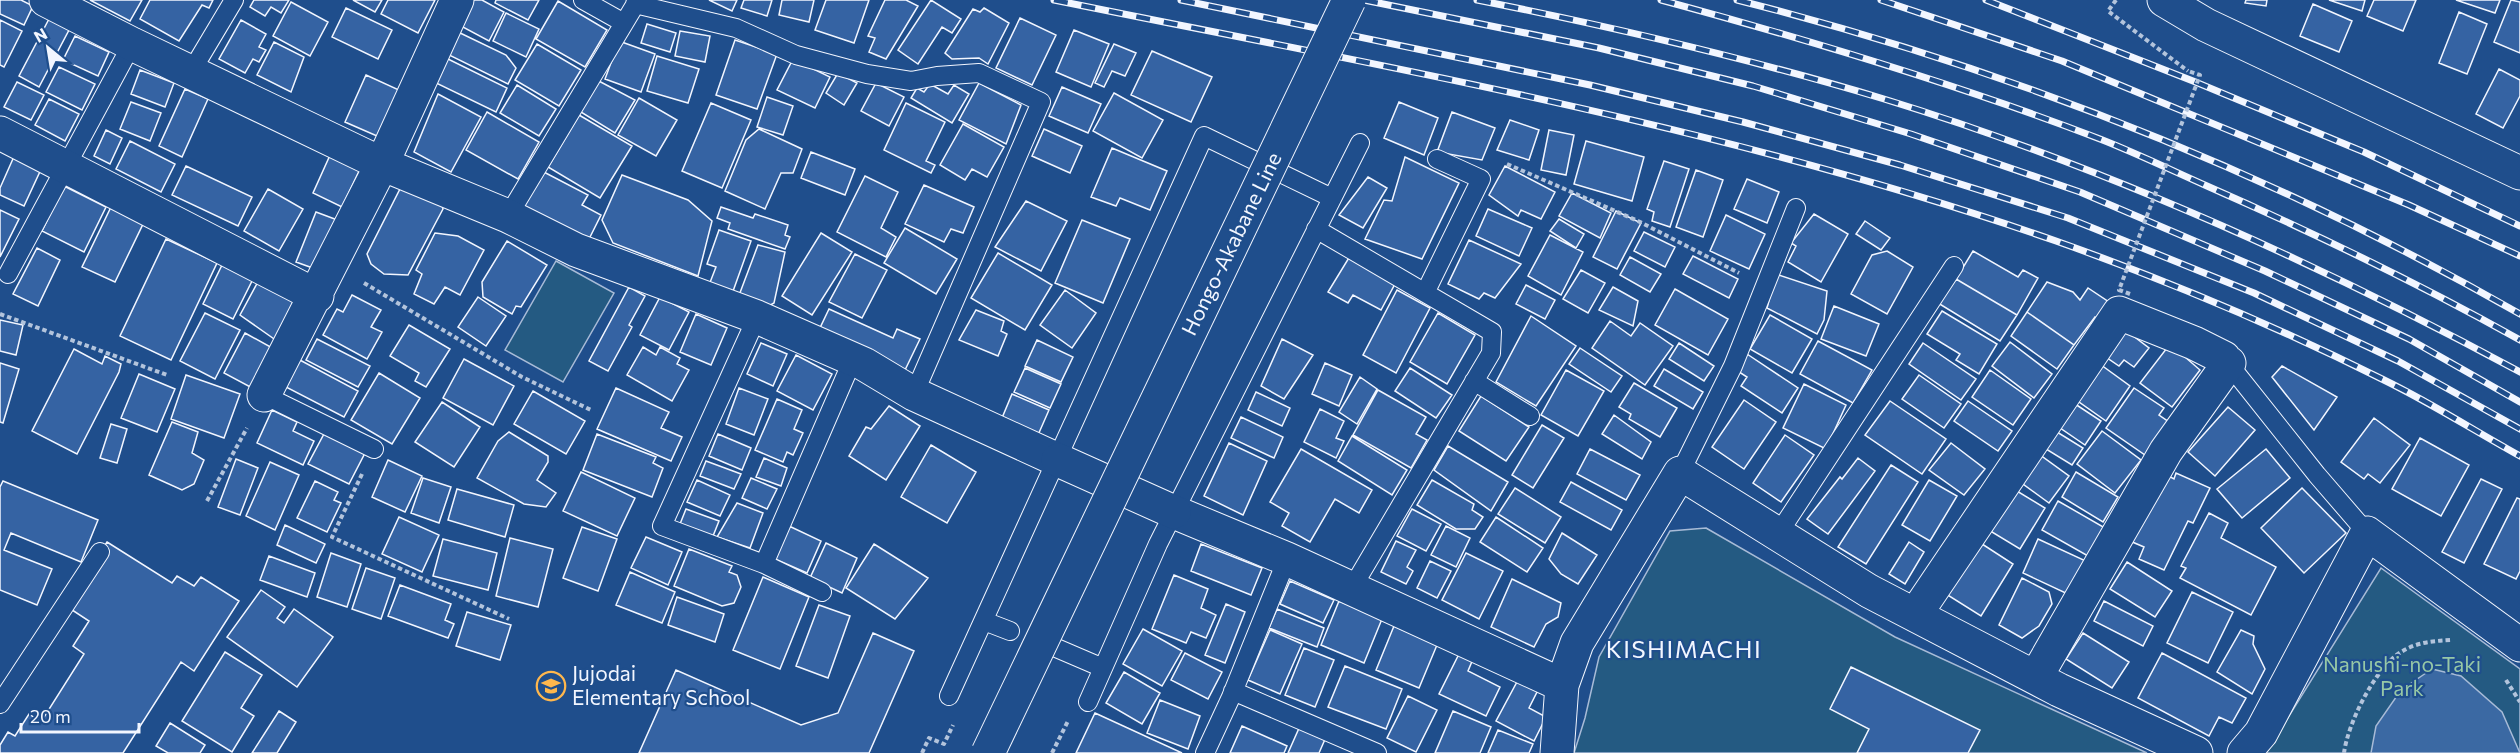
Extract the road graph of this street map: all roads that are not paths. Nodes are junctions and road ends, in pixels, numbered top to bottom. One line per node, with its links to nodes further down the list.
1 (234, 0): 11 (lane)
2 (457, 0): 15 (street)
3 (584, 0): 9 (lane)
4 (1349, 0): 57 (street, Hongo-Akabane Line, bridge)
5 (2164, 0): 8 (street)
6 (637, 2): 9 (lane); 30 (lane)
7 (59, 3): 10 (street)
8 (2211, 12): 17 (street)
9 (624, 23): 20 (lane)
10 (132, 44): 11 (street); 16 (lane)
11 (190, 72): 15 (street)
12 (0, 133): 16 (street)
13 (1360, 143): 18 (lane)
14 (1437, 159): 24 (lane)
15 (382, 164): 20 (street); 25 (street)
16 (66, 167): 23 (lane); 25 (street)
17 (2520, 173)
18 (1332, 198): 21 (lane); 34 (lane)
19 (1796, 208): 35 (lane)
20 (508, 216): 26 (street)
21 (1316, 229): 24 (lane); 37 (lane)
22 (1954, 266): 39 (lane)
23 (8, 274)
24 (1425, 293): 29 (lane)
25 (317, 296): 31 (street)
26 (757, 317): 27 (street); 42 (lane)
27 (853, 359): 30 (street); 42 (lane)
28 (2226, 361): 38 (lane); 45 (street); 51 (street)
29 (1474, 381): 32 (lane); 43 (lane)
30 (914, 394): 34 (street)
31 (264, 395): 33 (lane)
32 (1530, 416)
33 (374, 449)
34 (1058, 460): 36 (street); 46 (lane)
35 (1680, 473): 39 (street); 52 (street)
36 (1127, 493): 37 (street); 49 (street)
37 (1174, 512): 41 (street); 50 (lane)
38 (2367, 533): 48 (street); 63 (street)
39 (1778, 534): 45 (street)
40 (100, 552): 56 (lane)
41 (1287, 558): 43 (street); 53 (lane)
42 (764, 564): 44 (lane)
43 (1352, 588): 52 (street)
44 (822, 592)
45 (1916, 615): 51 (street)
46 (984, 621): 47 (lane); 54 (lane)
47 (1010, 631)
48 (2520, 645)
49 (1054, 647): 50 (lane); 58 (street)
50 (1103, 668): 55 (lane)
51 (2036, 677): 62 (street)
52 (1562, 685): 61 (street)
53 (1233, 691): 59 (lane); 60 (lane)
54 (949, 696)
55 (1088, 702)
56 (0, 704)
57 (988, 753)
58 (1003, 753)
59 (1205, 753)
60 (1377, 753)
61 (1557, 753)
62 (2196, 753)
63 (2244, 753)

